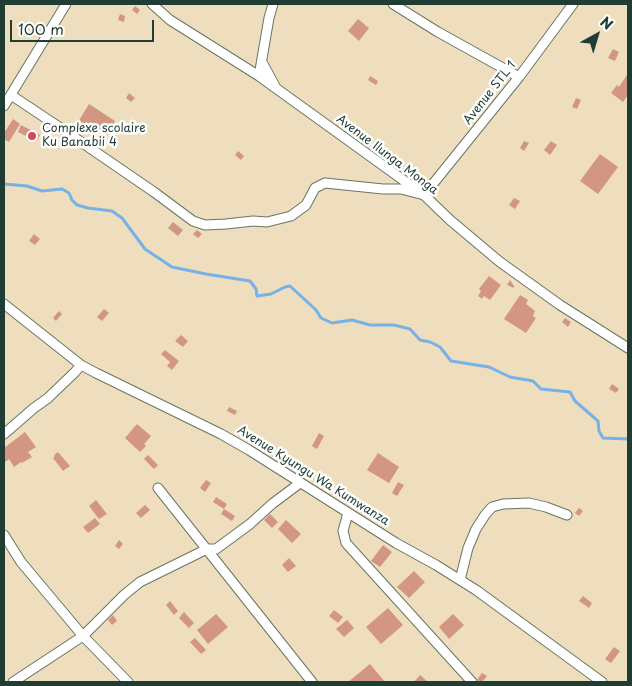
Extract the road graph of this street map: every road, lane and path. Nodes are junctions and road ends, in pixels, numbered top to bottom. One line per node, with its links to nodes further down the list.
1 (66, 4): 10 (street)
2 (152, 4): 7 (street, Avenue Ilunga Monga)
3 (273, 4): 6 (street)
4 (393, 4): 8 (street)
5 (573, 4): 8 (street, Avenue STL 1)
6 (262, 62): 7 (street); 9 (street)
7 (259, 76): 9 (street, Avenue Ilunga Monga)
8 (519, 77): 12 (street, Avenue STL 1)
9 (277, 90): 12 (street, Avenue Ilunga Monga)
10 (11, 95): 11 (street); 12 (street)
11 (4, 106)
12 (424, 195): 14 (street, Avenue Ilunga Monga)
13 (4, 304): 15 (street, Avenue Kyungu Wa Kumwanza)
14 (628, 348)
15 (81, 365): 16 (street); 17 (street, Avenue Kyungu Wa Kumwanza)
16 (4, 434)
17 (300, 482): 19 (street, Avenue Kyungu Wa Kumwanza); 22 (street)
18 (158, 488): 22 (street)
19 (348, 513): 23 (street, Avenue Kyungu Wa Kumwanza); 28 (street)
20 (568, 516): 23 (street)
21 (4, 535): 24 (street)
22 (207, 550): 24 (street); 27 (street)
23 (460, 580): 29 (street, Avenue Kyungu Wa Kumwanza)
24 (83, 636): 25 (street); 26 (street)
25 (13, 682)
26 (128, 682)
27 (312, 682)
28 (472, 682)
29 (602, 682)

